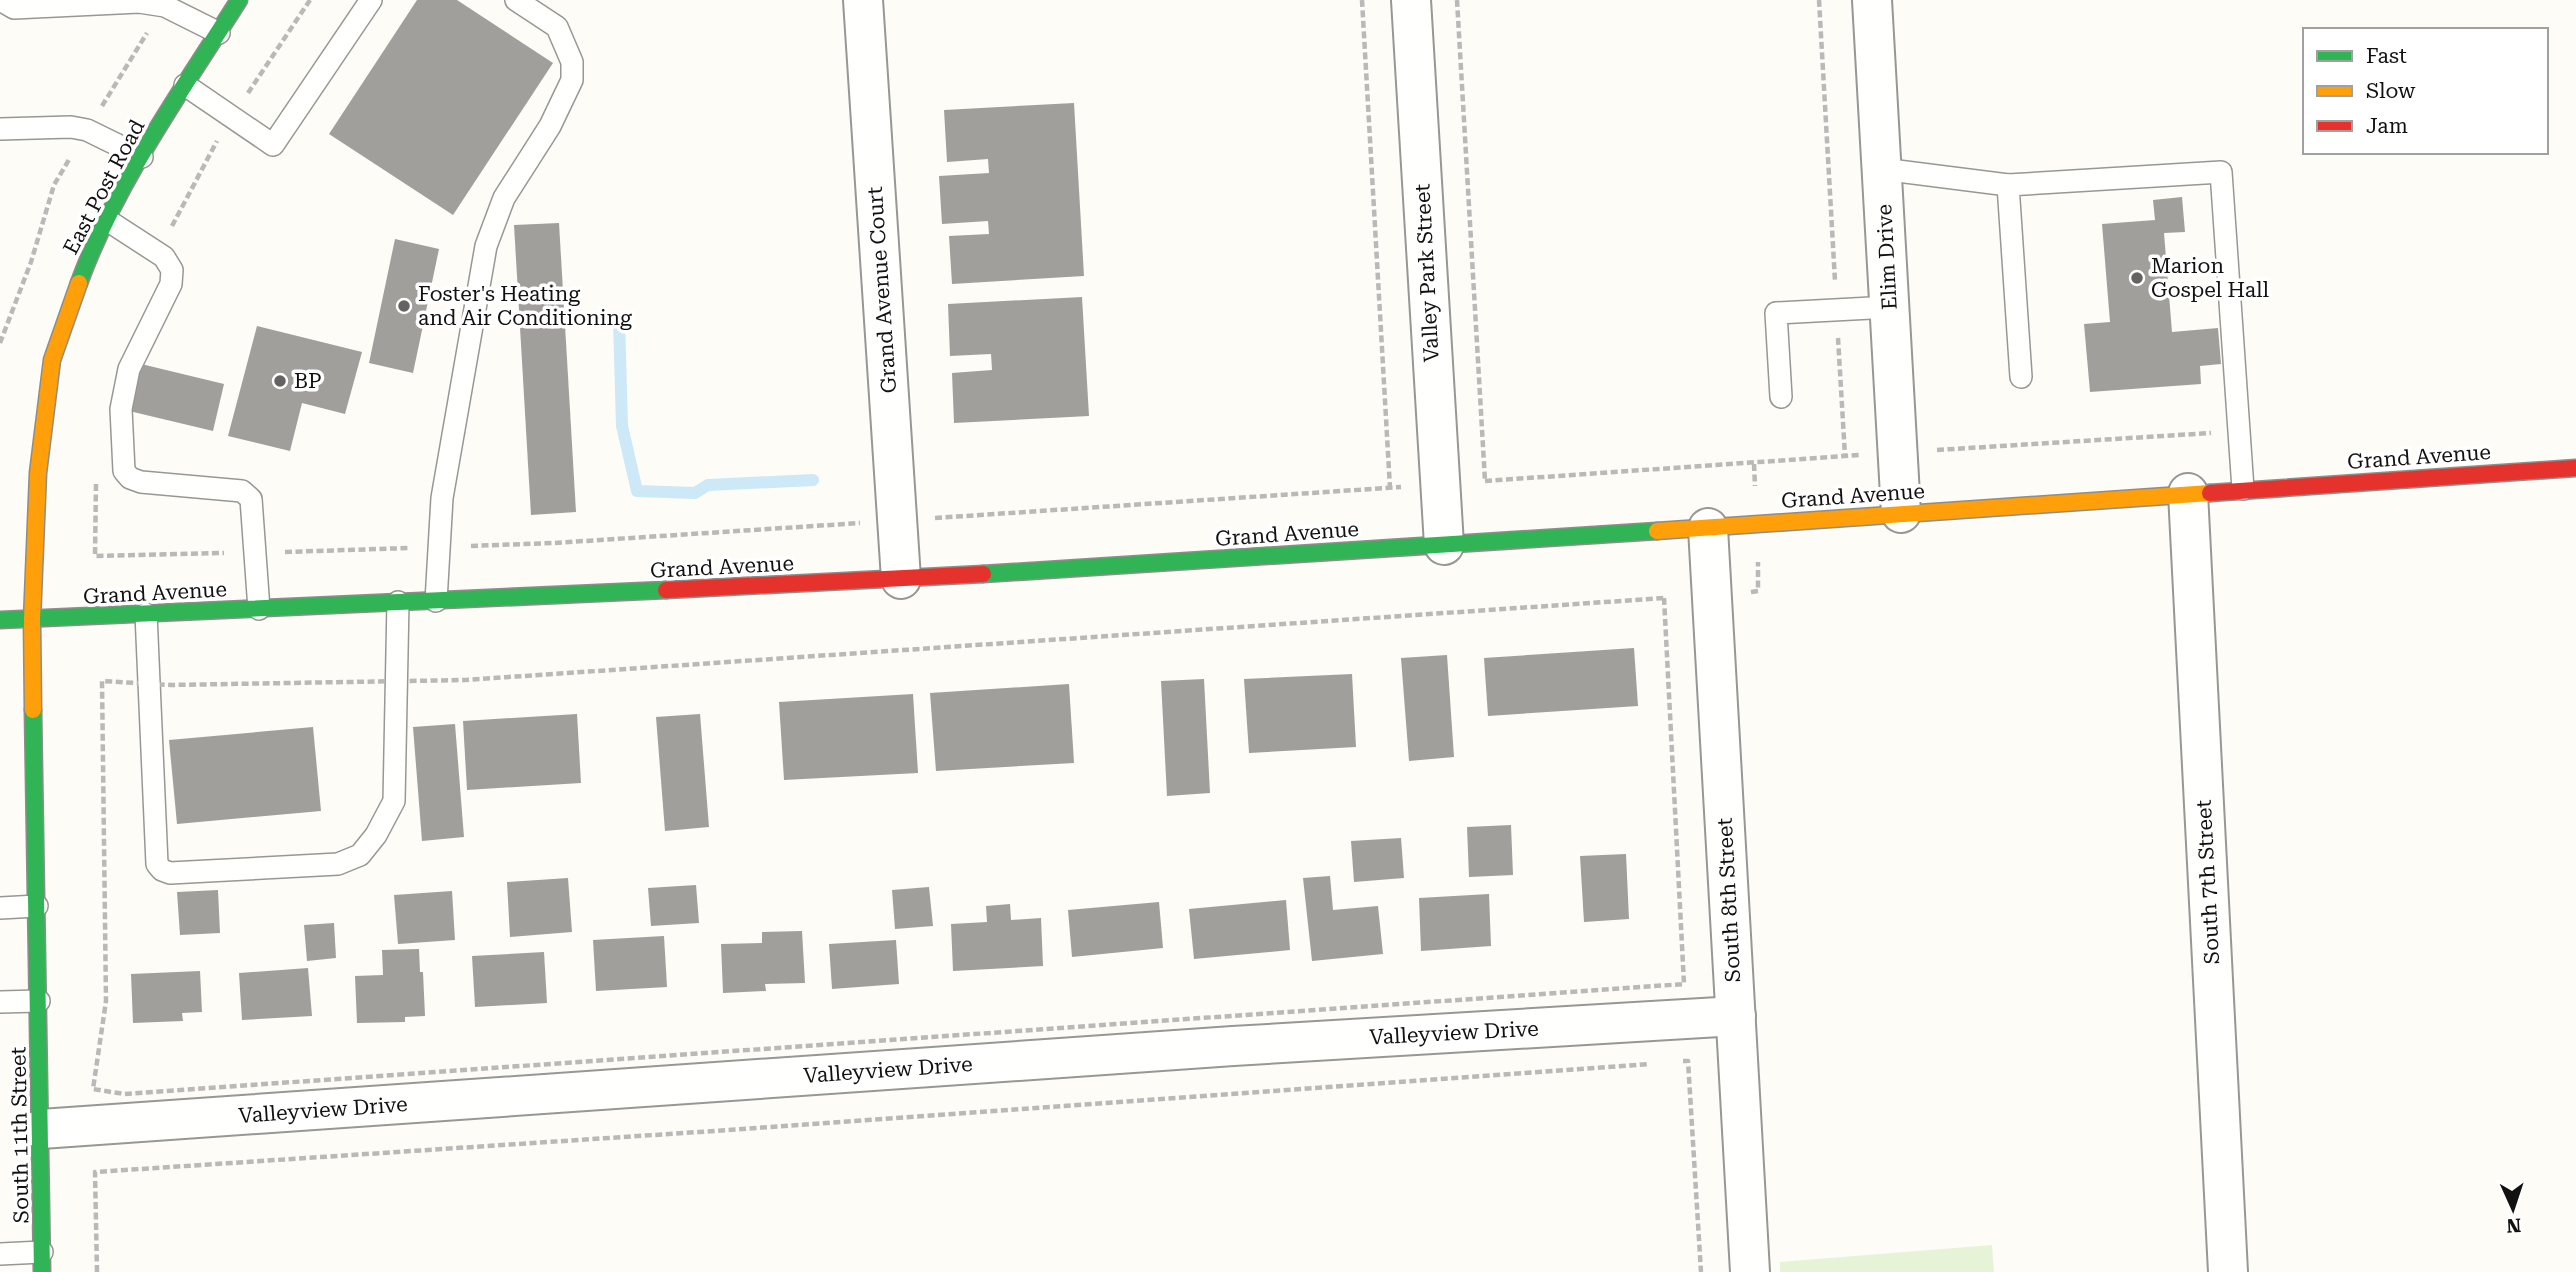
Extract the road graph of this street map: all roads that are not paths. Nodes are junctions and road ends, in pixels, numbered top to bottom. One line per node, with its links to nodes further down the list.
1 (239, 0): 8 (street, East Post Road)
2 (371, 0): 9 (lane)
3 (516, 0): 25 (lane)
4 (863, 0): 24 (street, Grand Avenue Court)
5 (1411, 0): 23 (street, Valley Park Street)
6 (1872, 0): 12 (street, Elim Drive)
7 (0, 1): 8 (lane)
8 (219, 33): 9 (street, East Post Road)
9 (185, 85): 11 (street, East Post Road)
10 (0, 129): 11 (lane)
11 (142, 157): 14 (street, East Post Road)
12 (1882, 169): 13 (lane); 15 (street, Elim Drive)
13 (2008, 186): 16 (lane); 19 (lane)
14 (107, 220): 27 (lane); 30 (street, East Post Road)
15 (1890, 307): 17 (lane); 21 (street, Elim Drive)
16 (2021, 377)
17 (1781, 397)
18 (2576, 468): 19 (street, Grand Avenue)
19 (2243, 489): 20 (street, Grand Avenue)
20 (2188, 493): 21 (street, Grand Avenue); 40 (street, South 7th Street)
21 (1901, 513): 22 (street, Grand Avenue)
22 (1708, 528): 23 (street, Grand Avenue); 35 (street, South 8th Street)
23 (1444, 545): 24 (street, Grand Avenue)
24 (901, 579): 25 (street, Grand Avenue)
25 (436, 601): 26 (street, Grand Avenue)
26 (398, 602): 27 (street, Grand Avenue); 28 (lane)
27 (259, 609): 28 (street, Grand Avenue)
28 (146, 614): 30 (street, Grand Avenue)
29 (0, 620): 30 (street, Grand Avenue)
30 (32, 620): 31 (street, South 11th Street)
31 (37, 906): 32 (lane); 34 (street, South 11th Street)
32 (0, 908)
33 (0, 1002): 34 (lane)
34 (39, 1002): 36 (street, South 11th Street)
35 (1736, 1016): 36 (street, Valleyview Drive); 39 (street, South 8th Street)
36 (41, 1129): 38 (street, South 11th Street)
37 (0, 1254): 38 (lane)
38 (42, 1262)
39 (1750, 1272)
40 (2228, 1272)

